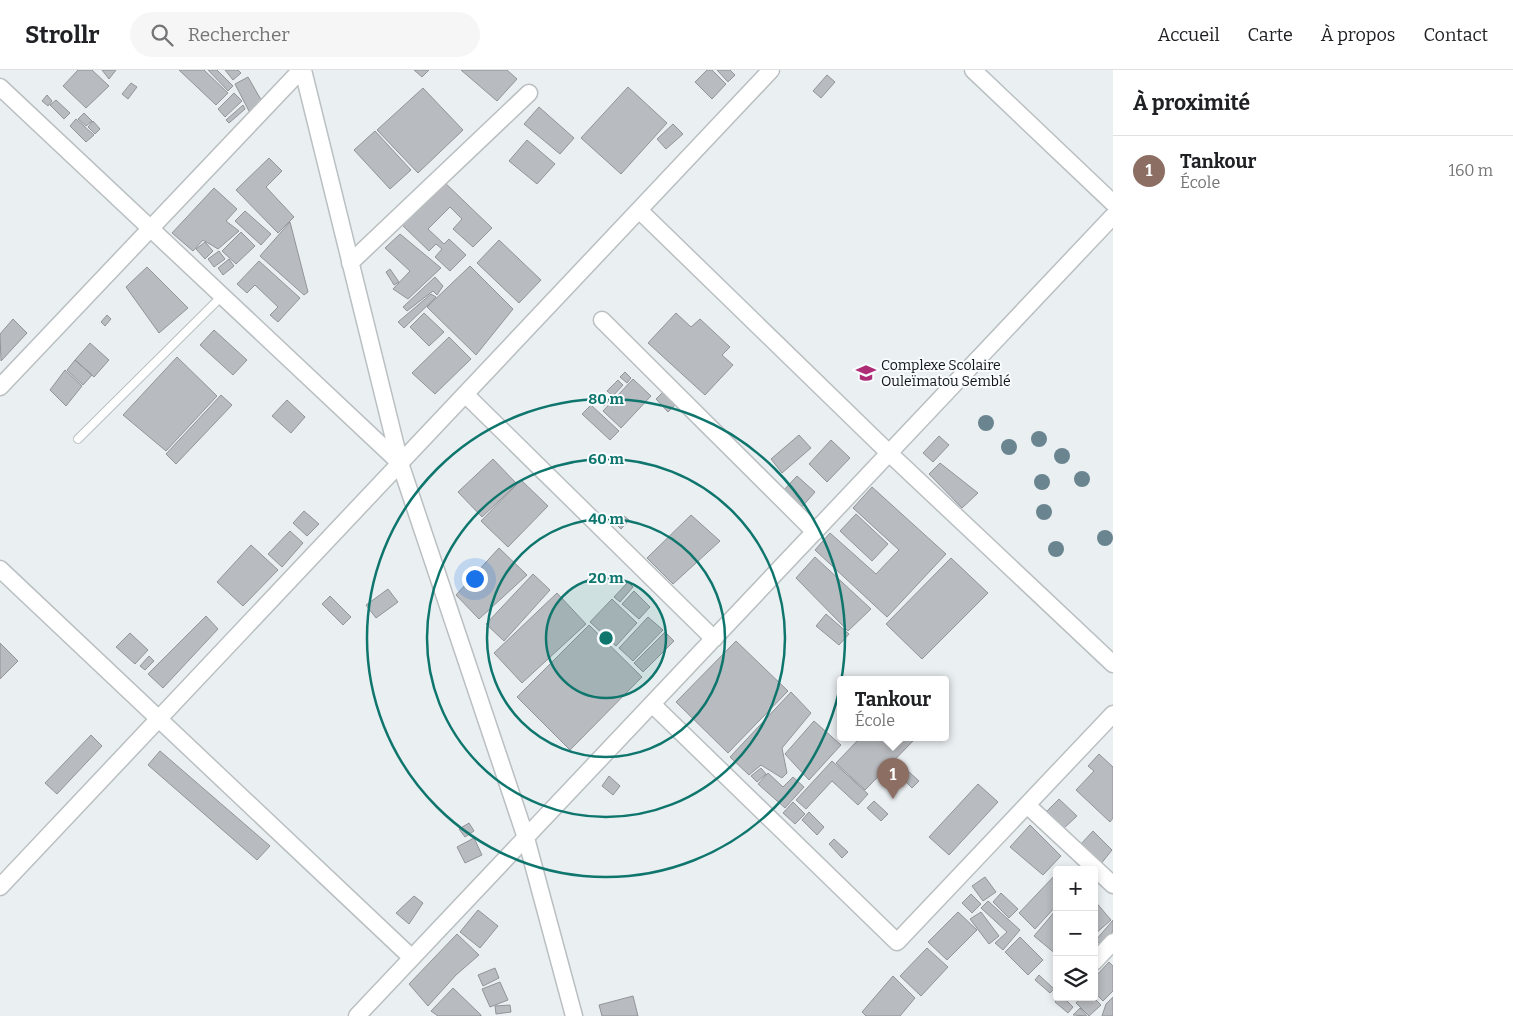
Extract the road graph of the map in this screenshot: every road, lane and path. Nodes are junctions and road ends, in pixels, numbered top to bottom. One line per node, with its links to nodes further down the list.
1 (302, 70): 9 (street); 10 (street)
2 (771, 70): 7 (street)
3 (973, 70): 6 (street)
4 (0, 88): 9 (street)
5 (529, 93): 10 (street)
6 (1113, 202)
7 (639, 210): 14 (street); 16 (street)
8 (1113, 216): 16 (street)
9 (150, 229): 11 (street); 13 (street)
10 (350, 263): 17 (street)
11 (222, 296): 15 (lane); 17 (street)
12 (602, 320): 18 (street)
13 (0, 387)
14 (465, 394): 17 (street); 20 (street)
15 (78, 439)
16 (889, 453): 18 (street); 21 (street)
17 (400, 463): 24 (street); 26 (street)
18 (815, 532): 20 (street)
19 (0, 570): 24 (street)
20 (714, 639): 22 (street)
21 (1113, 664)
22 (652, 704): 25 (street); 26 (street)
23 (1113, 714): 25 (street)
24 (159, 719): 28 (street); 30 (street)
25 (1027, 805): 27 (street)
26 (526, 838): 30 (street); 33 (street)
27 (1113, 885)
28 (0, 887)
29 (1113, 942): 31 (street)
30 (412, 958): 32 (street)
31 (1098, 958)
32 (357, 1016)
33 (574, 1016)

